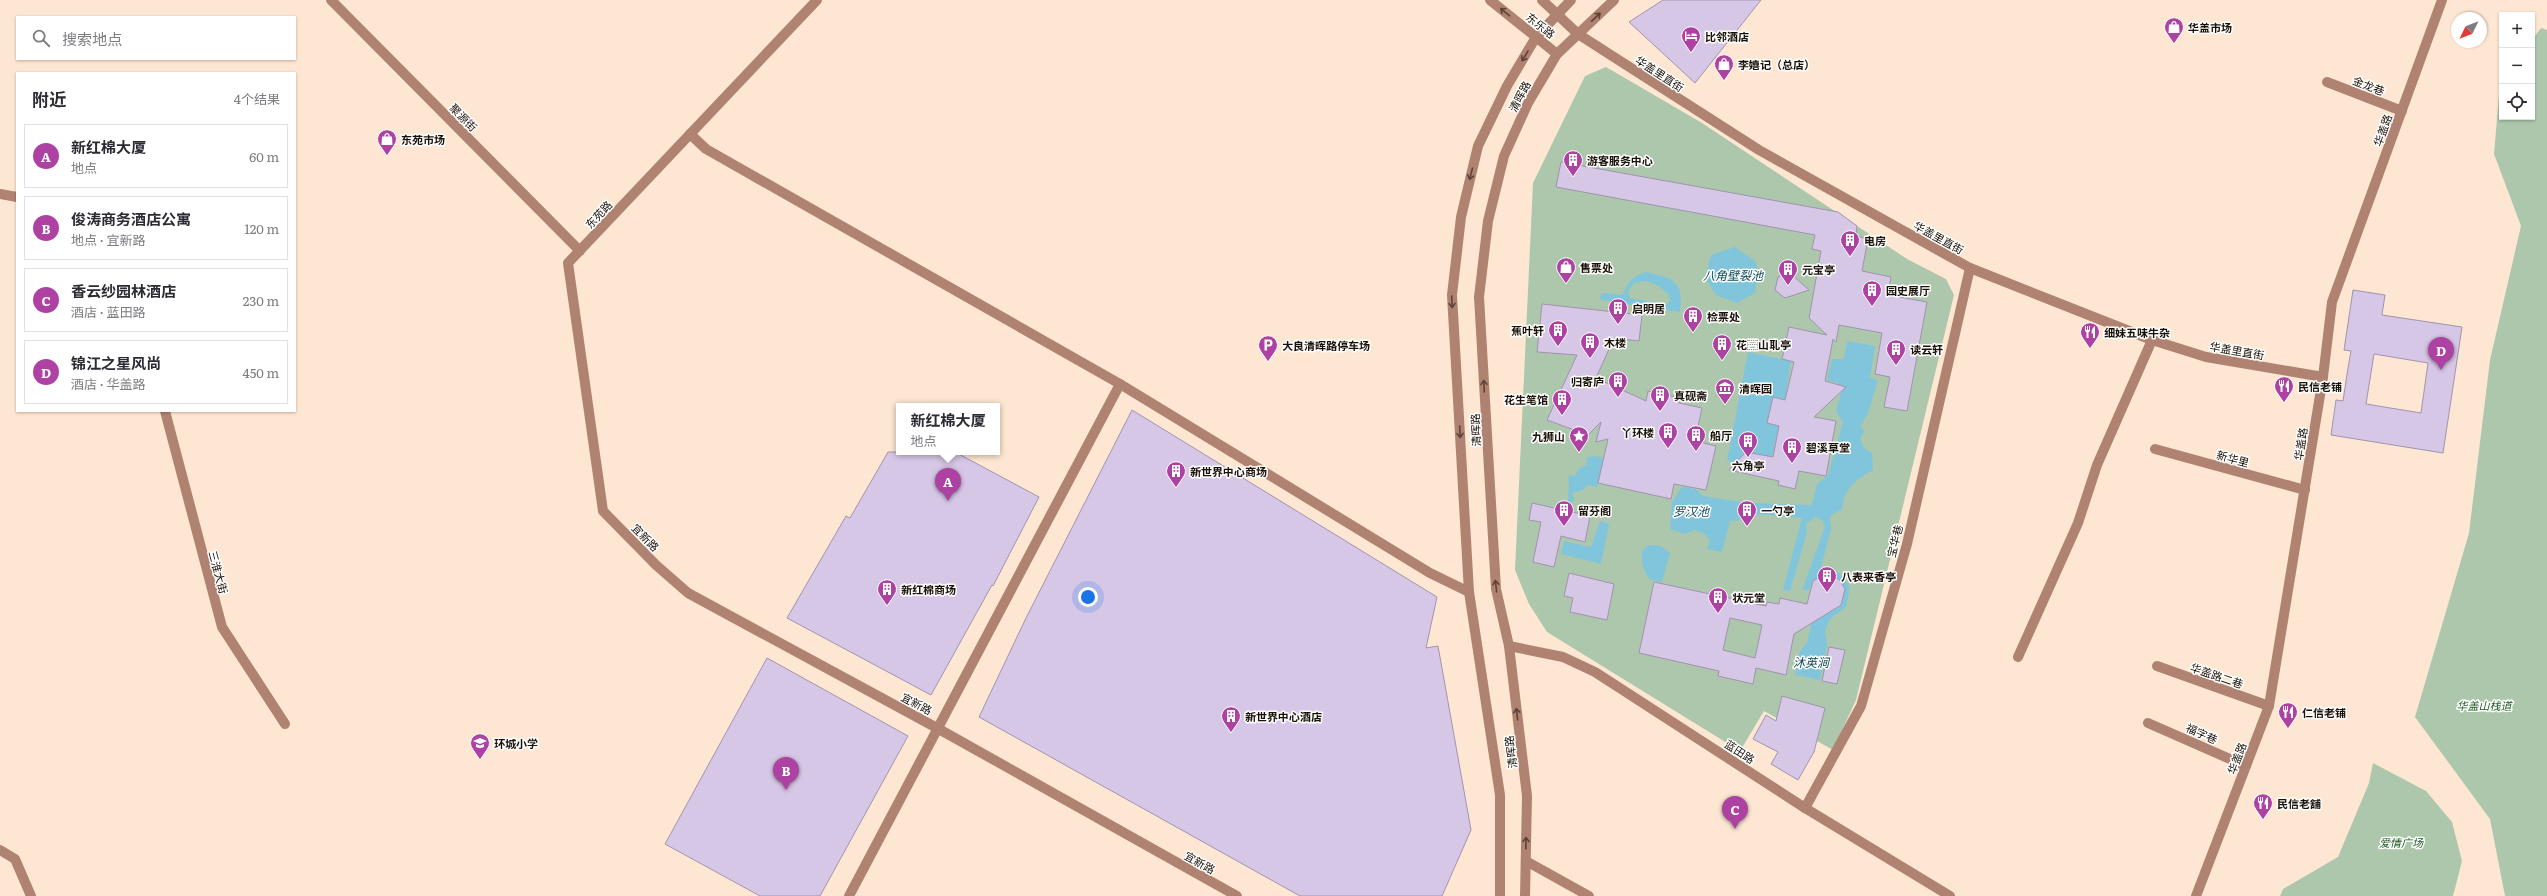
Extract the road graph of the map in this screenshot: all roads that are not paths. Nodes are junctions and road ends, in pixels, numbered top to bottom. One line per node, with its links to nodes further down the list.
1 (331, 0): 17 (street, 聚源街)
2 (817, 0): 14 (street, 东苑路)
3 (1490, 0): 10 (street, 东乐路, one-way to 3)
4 (1542, 0): 8 (street, 东乐路)
5 (1571, 0): 8 (street, 清晖路)
6 (1614, 0): 9 (street, 清晖路, one-way to 6)
7 (2442, 0): 13 (street, 华盖路)
8 (1557, 14): 9 (street, 东乐路); 10 (street, 清晖路)
9 (1578, 34): 11 (street, 清晖路); 18 (street, 华盖里直街)
10 (1536, 37): 11 (street, 东乐路); 26 (street, 清晖路, one-way to 26)
11 (1557, 54): 27 (street, 清晖路, one-way to 11)
12 (2327, 82): 13 (street, 金龙巷)
13 (2402, 111): 20 (street, 华盖路)
14 (690, 134): 17 (street, 东苑路); 21 (street)
15 (0, 194): 16 (street)
16 (16, 197)
17 (580, 251): 25 (street, 东苑路)
18 (1970, 268): 19 (street, 华盖里直街); 35 (street, 宝华巷)
19 (2152, 340): 20 (street, 华盖里直街); 28 (street)
20 (2323, 377): 24 (street, 华盖路)
21 (1120, 384): 26 (street); 33 (street)
22 (165, 412): 32 (street, 三淮大街)
23 (2155, 449): 24 (street, 新华里)
24 (2305, 490): 30 (street, 华盖路)
25 (603, 510): 33 (street, 宜新路)
26 (1469, 592): 41 (street, 清晖路)
27 (1509, 646): 35 (street, 蓝田路); 37 (street, 清晖路, one-way to 27)
28 (2018, 657)
29 (2157, 666): 30 (street, 华盖路二巷)
30 (2269, 706): 34 (street, 华盖路)
31 (2148, 723): 34 (street, 福字巷)
32 (285, 724)
33 (937, 728): 39 (street); 40 (street, 宜新路)
34 (2246, 766): 45 (street, 华盖路)
35 (1805, 808): 44 (street, 蓝田路)
36 (0, 850): 38 (street)
37 (1526, 861): 42 (street, 清晖路); 43 (street)
38 (31, 896)
39 (848, 896)
40 (1236, 896)
41 (1500, 896)
42 (1525, 896)
43 (1589, 896)
44 (1950, 896)
45 (2196, 896)

